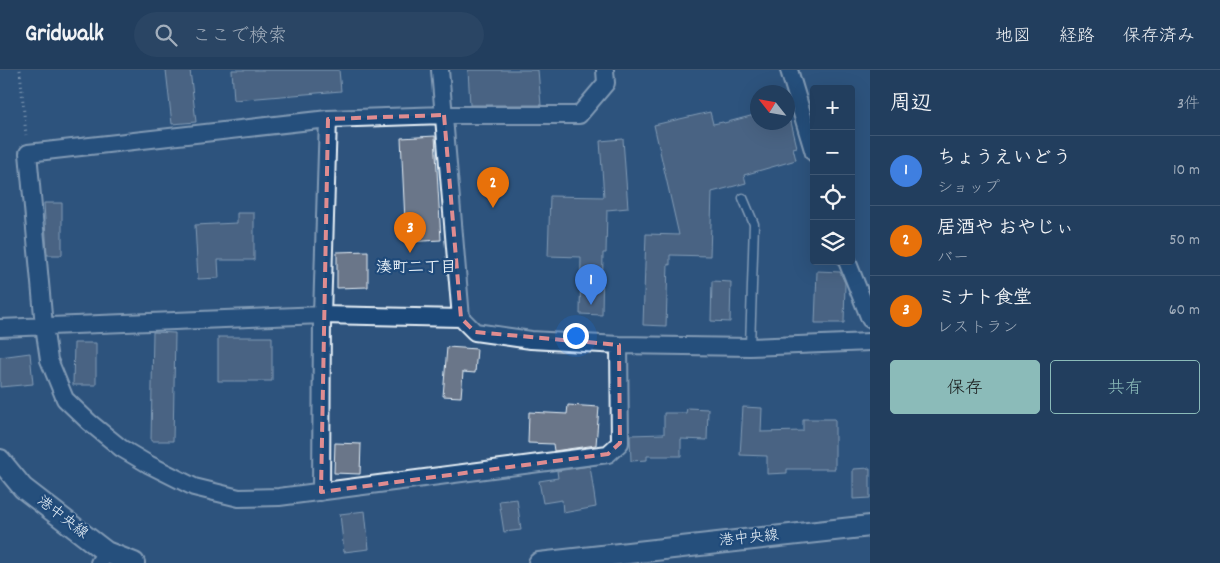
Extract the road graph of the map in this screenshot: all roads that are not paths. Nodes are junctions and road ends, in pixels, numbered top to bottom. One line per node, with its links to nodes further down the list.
1 (440, 70): 4 (street)
2 (605, 70): 4 (street)
3 (789, 70): 6 (street)
4 (444, 115): 5 (street); 10 (street)
5 (328, 119): 9 (street); 12 (street)
6 (810, 140)
7 (743, 198): 16 (lane)
8 (850, 265): 11 (street)
9 (322, 315): 10 (street); 12 (street); 18 (street)
10 (461, 318): 15 (street)
11 (870, 319)
12 (44, 326): 13 (street); 18 (street)
13 (0, 328)
14 (870, 342): 16 (street)
15 (619, 345): 16 (street); 18 (street)
16 (750, 347)
17 (0, 460): 20 (street, 港中央線)
18 (322, 492)
19 (870, 526): 22 (street, 港中央線)
20 (103, 558): 21 (street, 港中央線)
21 (134, 563)
22 (539, 563)

